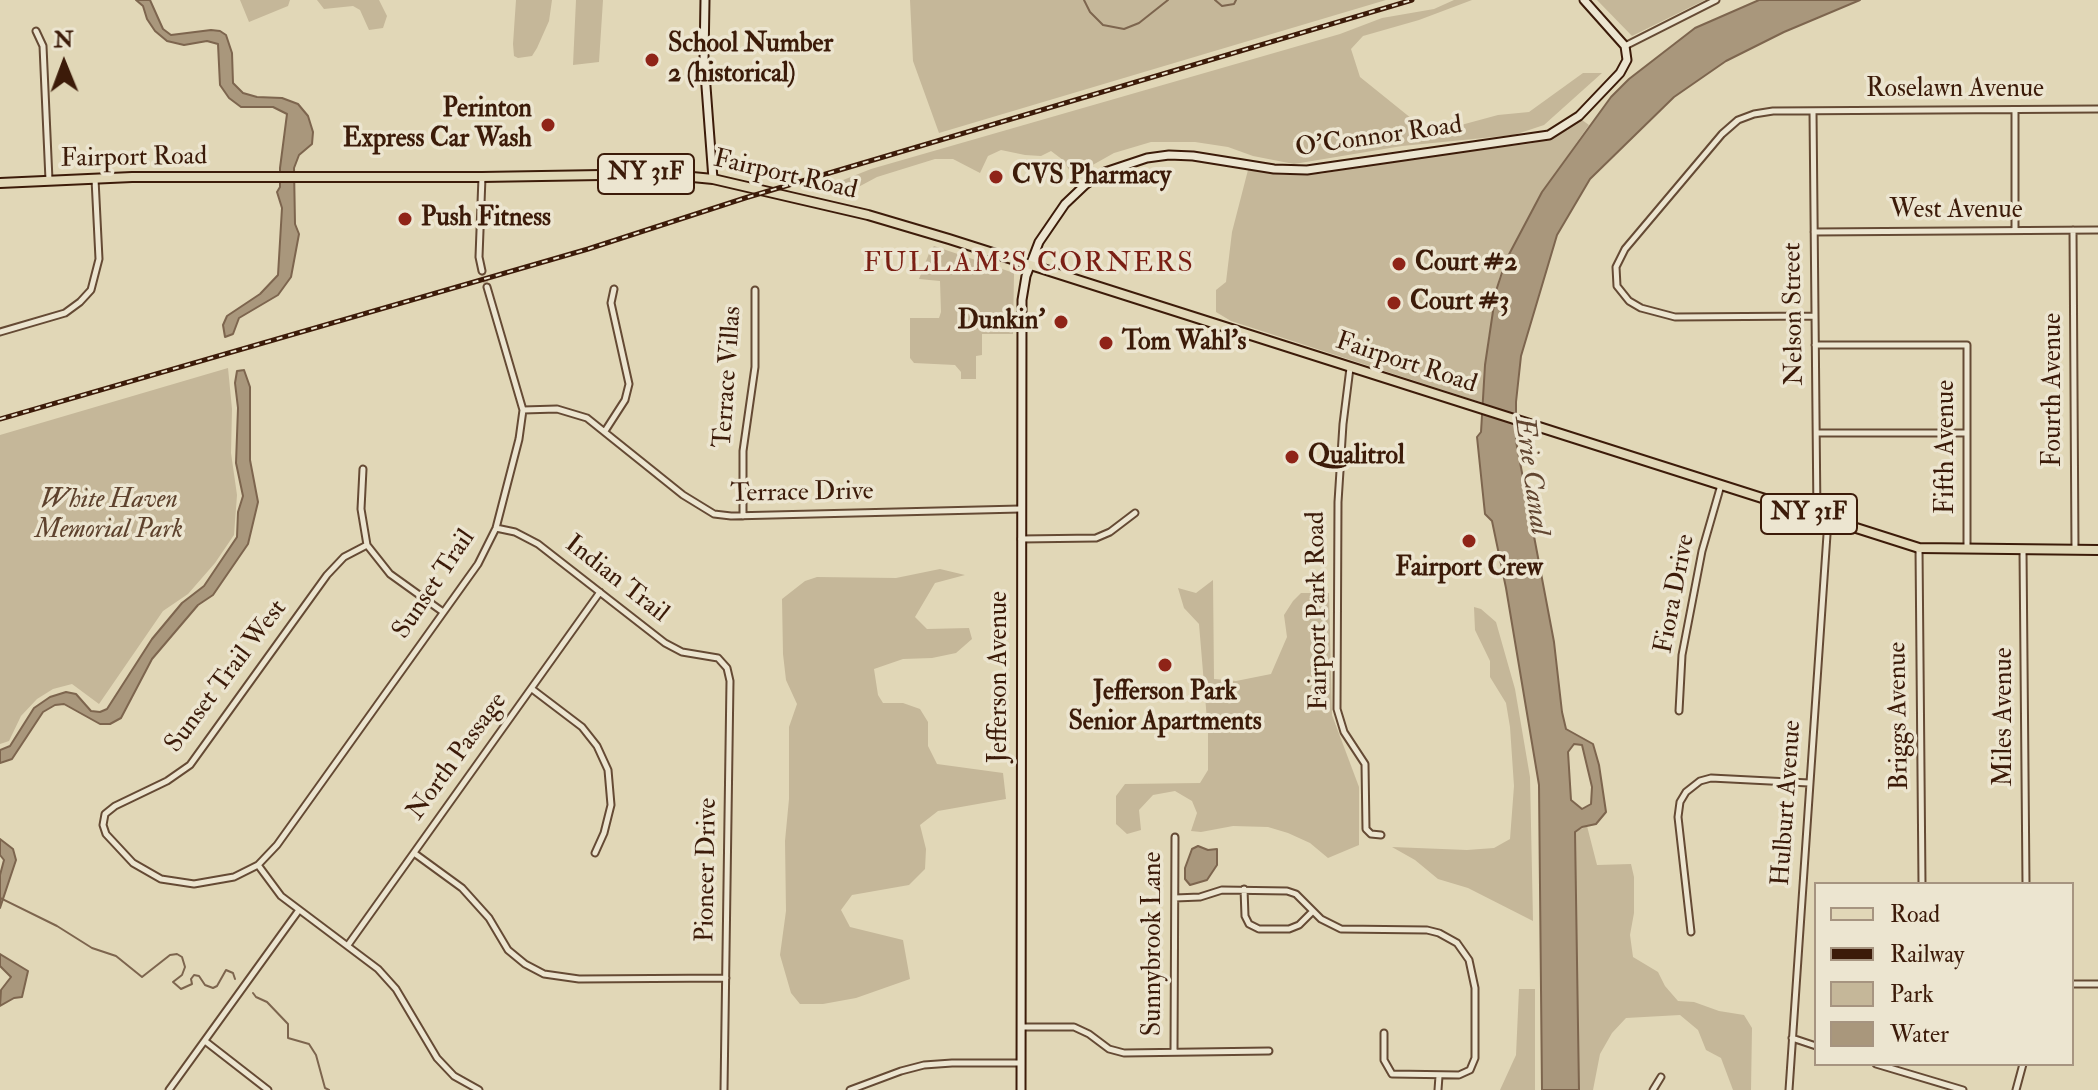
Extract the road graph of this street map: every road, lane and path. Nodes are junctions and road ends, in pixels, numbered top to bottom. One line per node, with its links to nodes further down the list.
1 (705, 0): 11 (street)
2 (1584, 0): 5 (street)
3 (1716, 0): 5 (street)
4 (36, 31): 12 (street)
5 (1625, 46): 18 (street, O'Connor Road)
6 (2098, 109): 7 (street, Roselawn Avenue)
7 (2015, 110): 8 (street, Roselawn Avenue); 14 (street)
8 (1813, 111): 17 (street, Nelson Street); 23 (street, Roselawn Avenue)
9 (95, 177): 10 (main road, Fairport Road / NY 31F); 12 (main road, Fairport Road / NY 31F); 24 (street)
10 (482, 177): 11 (main road, Fairport Road / NY 31F); 19 (street)
11 (713, 179): 18 (main road, Fairport Road / NY 31F)
12 (49, 180): 13 (main road, Fairport Road / NY 31F)
13 (0, 183)
14 (2015, 230): 15 (street, West Avenue); 17 (street, West Avenue)
15 (2073, 230): 16 (street, West Avenue); 44 (street, Fourth Avenue)
16 (2098, 230)
17 (1814, 232): 23 (street, Nelson Street)
18 (1030, 264): 26 (main road, Fairport Road / NY 31F); 33 (street, Jefferson Avenue)
19 (482, 271)
20 (487, 287): 27 (street, Sunset Trail)
21 (614, 289): 28 (street)
22 (755, 290): 35 (street, Terrace Villas)
23 (1815, 316): 25 (street, Nelson Street)
24 (0, 332)
25 (1815, 345): 29 (street, Nelson Street); 30 (street, Fifth Avenue)
26 (1350, 368): 32 (main road, Fairport Road / NY 31F); 52 (street, Fairport Park Road)
27 (523, 410): 28 (street, Terrace Drive); 38 (street, Sunset Trail)
28 (605, 431): 35 (street, Terrace Drive)
29 (1817, 433): 30 (street); 36 (street, Nelson Street)
30 (1967, 433): 42 (street, Fifth Avenue)
31 (363, 469): 40 (street)
32 (1721, 485): 36 (main road, NY 31F); 50 (street, Fiora Drive)
33 (1020, 509): 35 (street, Terrace Drive); 39 (street, Jefferson Avenue)
34 (1135, 513): 39 (street)
35 (743, 516)
36 (1817, 516): 37 (main road, NY 31F)
37 (1828, 520): 41 (main road, NY 31F); 51 (street, Hulburt Avenue)
38 (496, 528): 46 (street, Indian Trail); 47 (street, Sunset Trail)
39 (1020, 539): 68 (street, Jefferson Avenue)
40 (367, 545): 47 (street); 56 (street, Sunset Trail West)
41 (1919, 548): 42 (main road, NY 31F); 57 (street, Briggs Avenue)
42 (1967, 550): 43 (main road, NY 31F)
43 (2023, 550): 44 (main road, NY 31F); 58 (street, Miles Avenue)
44 (2075, 550): 45 (main road, NY 31F)
45 (2098, 550)
46 (600, 592): 48 (street, Indian Trail); 49 (street, North Passage)
47 (443, 612): 56 (street, Sunset Trail)
48 (714, 657): 65 (street, Pioneer Drive)
49 (532, 689): 54 (street, North Passage); 55 (street)
50 (1679, 711)
51 (1809, 783): 63 (street); 70 (street, Hulburt Avenue)
52 (1381, 835)
53 (1175, 837): 60 (street, Sunnybrook Lane)
54 (414, 853): 64 (street, North Passage); 65 (street)
55 (595, 853)
56 (258, 865): 61 (street)
57 (1922, 882)
58 (2026, 882)
59 (1244, 889): 60 (street); 62 (street); 62 (street)
60 (1175, 898): 73 (street, Sunnybrook Lane)
61 (299, 910): 64 (street); 71 (street)
62 (1313, 911): 80 (street)
63 (1691, 932)
64 (348, 945): 84 (street)
65 (726, 978): 85 (street, Pioneer Drive)
66 (2074, 984): 67 (street)
67 (2098, 984)
68 (1020, 1027): 73 (street); 75 (street, Jefferson Avenue)
69 (1384, 1033): 80 (street)
70 (1792, 1038): 72 (street); 90 (street, Hulburt Avenue)
71 (205, 1041): 82 (street); 83 (street)
72 (1814, 1045)
73 (1174, 1050): 74 (street)
74 (1269, 1051)
75 (1021, 1063): 86 (street); 87 (street, Jefferson Avenue)
76 (1883, 1066): 79 (street)
77 (1908, 1066): 79 (street)
78 (2022, 1066): 92 (street)
79 (1906, 1073): 91 (street)
80 (1439, 1076): 88 (street)
81 (1661, 1077): 89 (street)
82 (169, 1090)
83 (268, 1090)
84 (479, 1090)
85 (724, 1090)
86 (850, 1090)
87 (1021, 1090)
88 (1438, 1090)
89 (1653, 1090)
90 (1789, 1090)
91 (1963, 1090)
92 (2016, 1090)

